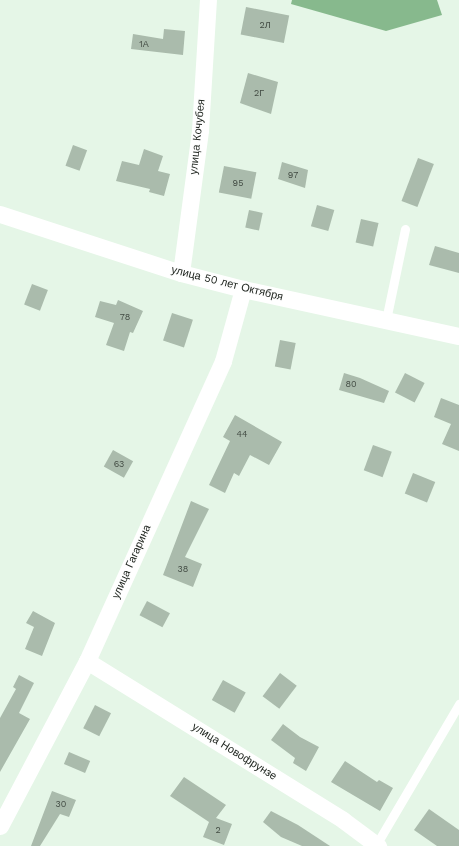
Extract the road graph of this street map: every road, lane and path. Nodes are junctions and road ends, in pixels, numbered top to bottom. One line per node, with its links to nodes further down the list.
1 (208, 0): 4 (street, улица Кочубея)
2 (0, 214): 4 (street, улица 50 лет Октября)
3 (405, 230): 6 (lane)
4 (181, 273): 5 (street, улица 50 лет Октября)
5 (243, 289): 6 (street, улица 50 лет Октября); 8 (street, улица Гагарина)
6 (386, 320): 7 (street, улица 50 лет Октября)
7 (459, 336)
8 (88, 661): 10 (street, улица Гагарина); 11 (street, улица Новофрунзе)
9 (459, 704): 11 (lane)
10 (0, 826)
11 (377, 845)

